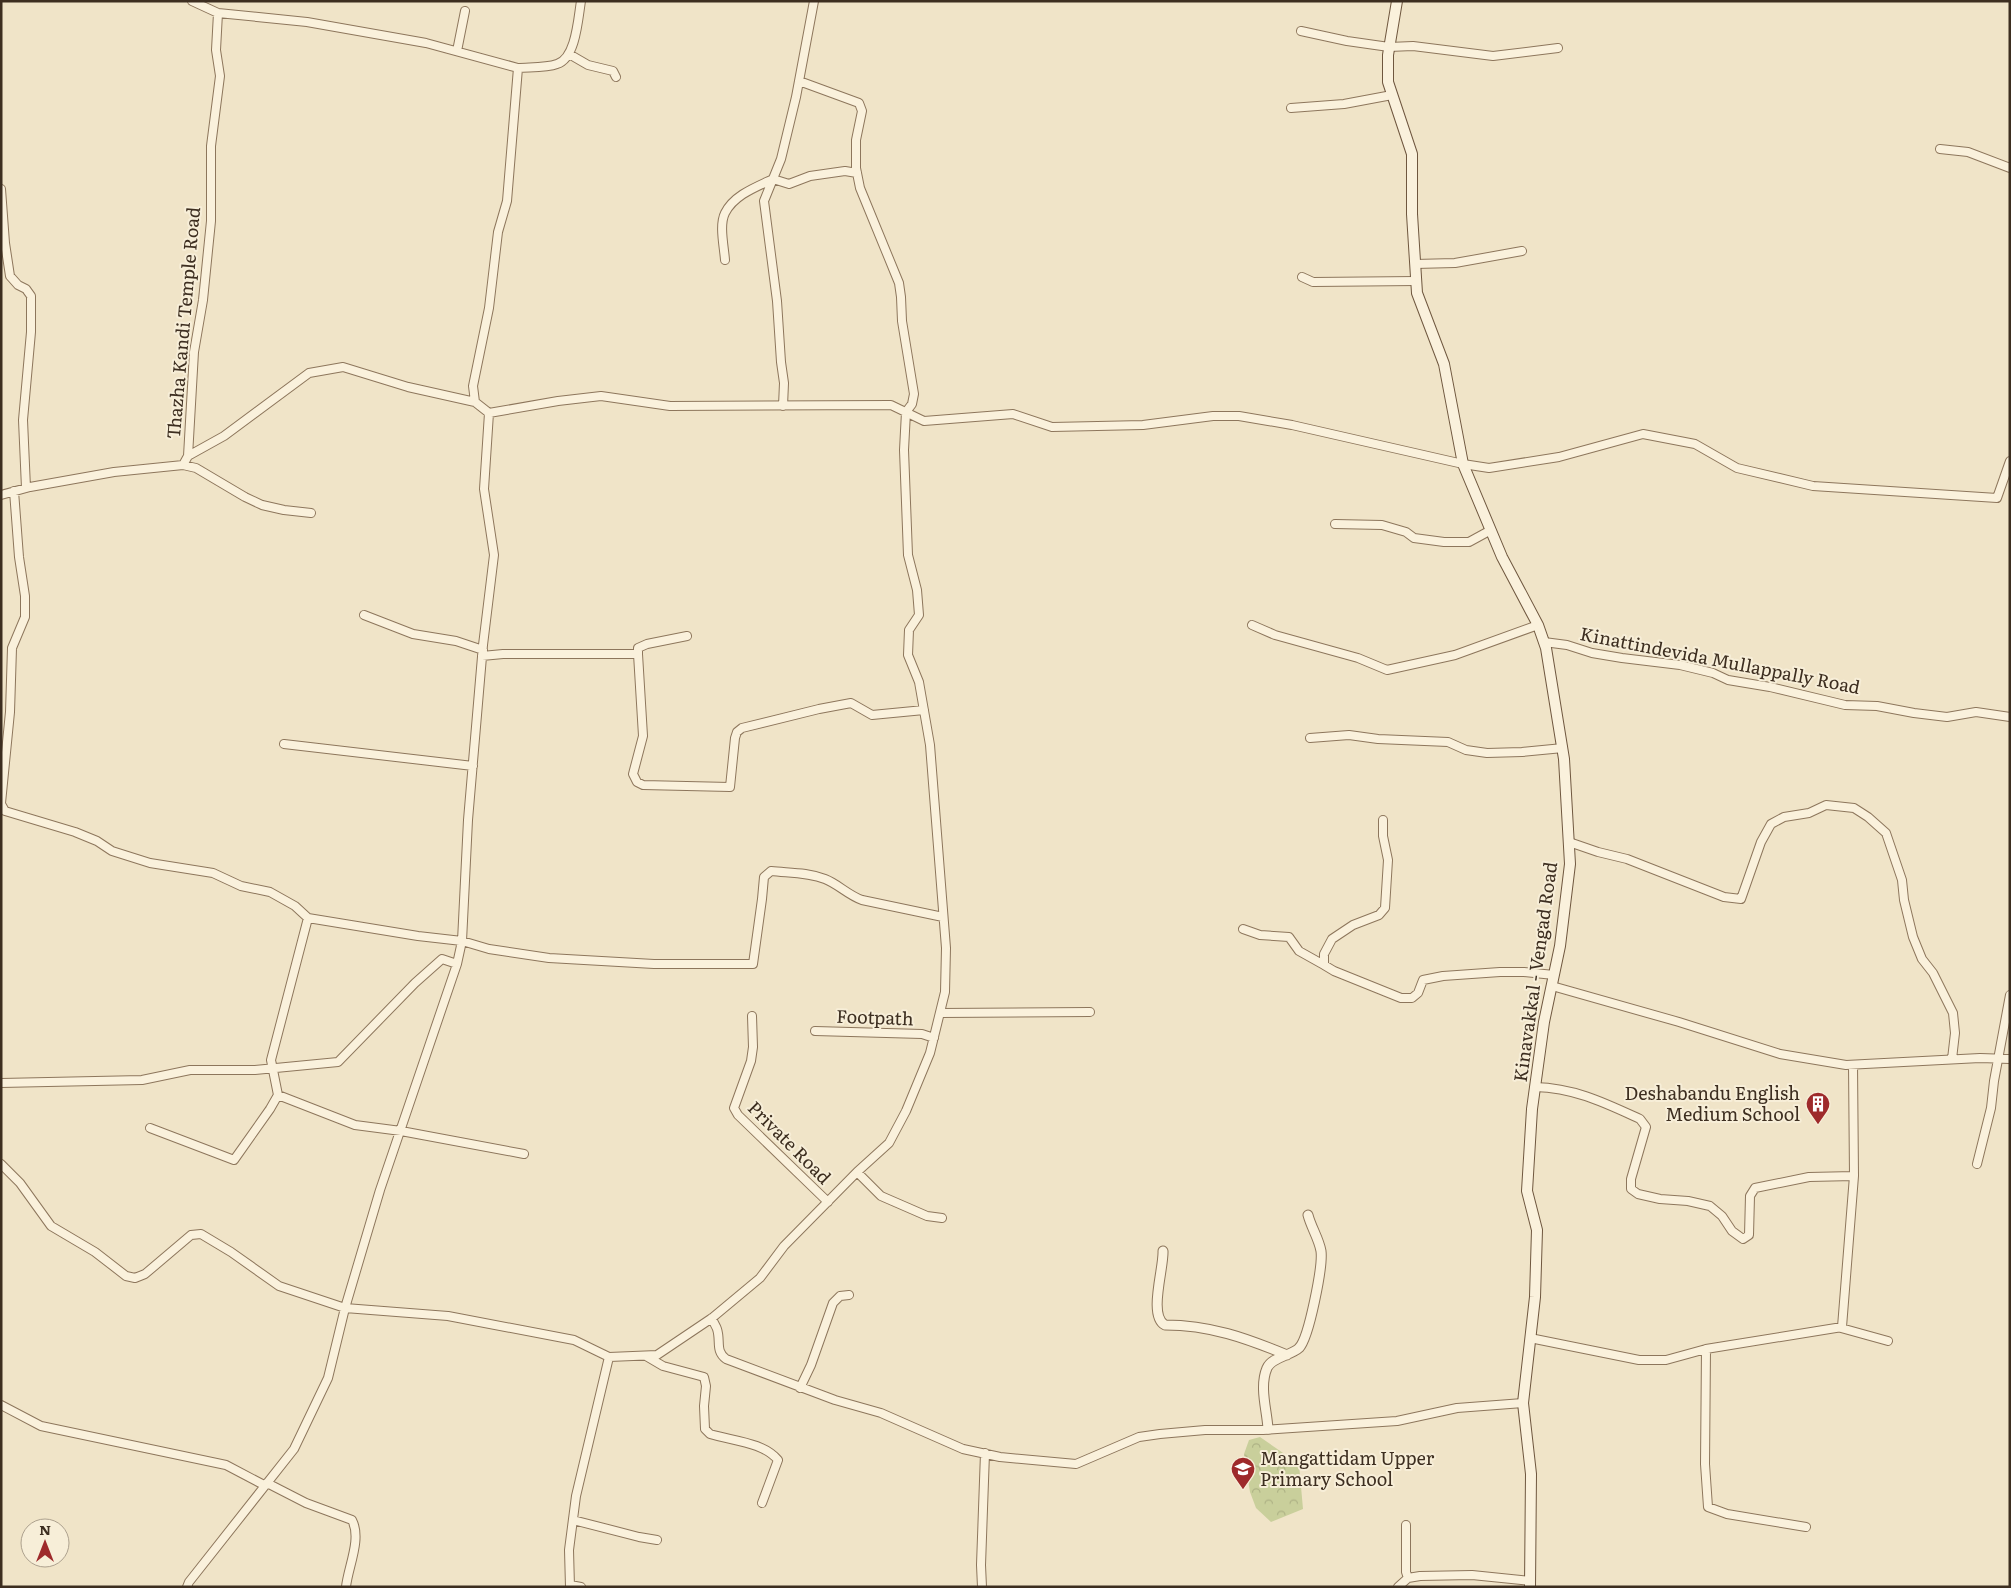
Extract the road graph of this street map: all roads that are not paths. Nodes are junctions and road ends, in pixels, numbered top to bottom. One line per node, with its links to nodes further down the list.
1 (192, 1): 6 (street)
2 (581, 1): 11 (street)
3 (814, 1): 14 (street)
4 (1397, 1): 8 (main road, Kinavakkal - Vengad Road)
5 (465, 11): 10 (street)
6 (218, 13): 10 (street); 31 (street, Thazha Kandi Temple Road)
7 (1301, 31): 8 (street)
8 (1389, 47): 9 (street); 15 (main road, Kinavakkal - Vengad Road)
9 (1558, 48)
10 (457, 51): 12 (street)
11 (569, 54): 12 (street); 13 (street)
12 (518, 68): 27 (street)
13 (616, 77)
14 (799, 81): 19 (street); 20 (street)
15 (1392, 95): 16 (street); 24 (main road, Kinavakkal - Vengad Road)
16 (1291, 108)
17 (1940, 149): 18 (street)
18 (2010, 168)
19 (857, 172): 20 (street); 29 (street)
20 (773, 179): 23 (street); 28 (street)
21 (1, 189): 35 (street)
22 (1522, 251): 24 (street)
23 (725, 260)
24 (1415, 264): 26 (main road, Kinavakkal - Vengad Road)
25 (1302, 277): 26 (street)
26 (1416, 281): 33 (main road, Kinavakkal - Vengad Road)
27 (475, 402): 30 (street); 31 (street)
28 (783, 406): 29 (street); 30 (street)
29 (906, 412): 33 (street); 48 (street)
30 (489, 413): 46 (street)
31 (188, 456): 34 (street)
32 (2010, 460): 33 (street)
33 (1463, 464): 40 (main road, Kinavakkal - Vengad Road)
34 (183, 465): 35 (street); 38 (street)
35 (26, 488): 36 (street)
36 (14, 491): 37 (street); 54 (street)
37 (1, 495)
38 (311, 513)
39 (1335, 524): 40 (street)
40 (1491, 530): 43 (main road, Kinavakkal - Vengad Road)
41 (364, 615): 46 (street)
42 (1252, 625): 43 (street)
43 (1538, 625): 45 (main road, Kinavakkal - Vengad Road)
44 (687, 636): 47 (street)
45 (1544, 642): 49 (street, Kinattindevida Mullappally Road); 52 (main road, Kinavakkal - Vengad Road)
46 (482, 653): 47 (street); 53 (street)
47 (638, 654): 48 (street)
48 (924, 710): 57 (street)
49 (2010, 717)
50 (1310, 738): 52 (street)
51 (284, 744): 53 (street)
52 (1563, 748): 56 (main road, Kinavakkal - Vengad Road)
53 (473, 766): 60 (street)
54 (1, 804): 58 (street)
55 (1383, 820): 62 (street)
56 (1569, 842): 63 (main road, Kinavakkal - Vengad Road); 71 (street)
57 (943, 917): 60 (street); 67 (street)
58 (308, 918): 60 (street); 75 (street)
59 (1243, 929): 62 (street)
60 (462, 941): 61 (street)
61 (457, 964): 75 (street); 80 (street)
62 (1324, 965): 63 (street)
63 (1554, 975): 64 (main road, Kinavakkal - Vengad Road)
64 (1552, 986): 74 (street); 77 (main road, Kinavakkal - Vengad Road)
65 (2010, 995): 72 (street)
66 (1090, 1012): 67 (street)
67 (940, 1013): 70 (street)
68 (752, 1016): 86 (street, Private Road)
69 (815, 1031): 70 (street, Footpath)
70 (934, 1038): 84 (street)
71 (1952, 1059): 72 (street); 74 (street)
72 (1997, 1059): 73 (street); 83 (street)
73 (2010, 1059)
74 (1853, 1065): 85 (street)
75 (273, 1068): 76 (street); 78 (street)
76 (1, 1083)
77 (1535, 1087): 85 (street); 94 (main road, Kinavakkal - Vengad Road)
78 (278, 1095): 79 (street); 80 (street)
79 (150, 1128)
80 (401, 1131): 81 (street); 91 (street)
81 (524, 1154)
82 (1, 1164): 91 (street)
83 (1976, 1164)
84 (857, 1172): 86 (street); 88 (street)
85 (1854, 1176): 93 (street)
86 (828, 1202): 92 (street)
87 (1308, 1215): 97 (street)
88 (942, 1218)
89 (1163, 1251): 97 (street)
90 (849, 1295): 100 (street)
91 (345, 1308): 99 (street); 105 (street)
92 (712, 1318): 98 (street); 100 (street)
93 (1841, 1328): 95 (street); 96 (street)
94 (1530, 1338): 96 (street); 101 (main road, Kinavakkal - Vengad Road)
95 (1888, 1342)
96 (1706, 1349): 109 (street)
97 (1287, 1355): 103 (street)
98 (645, 1356): 99 (street); 106 (street)
99 (609, 1357): 107 (street)
100 (800, 1388): 104 (street)
101 (1523, 1403): 103 (street); 112 (main road, Kinavakkal - Vengad Road)
102 (1, 1405): 105 (street)
103 (1268, 1429): 104 (street)
104 (985, 1453): 117 (street)
105 (266, 1484): 114 (street); 115 (street)
106 (762, 1503)
107 (573, 1520): 110 (street); 113 (street)
108 (1406, 1525): 111 (street)
109 (1806, 1527)
110 (657, 1540)
111 (1408, 1578): 112 (street); 118 (street)
112 (1530, 1584)
113 (570, 1586): 116 (street)
114 (187, 1587)
115 (346, 1587)
116 (581, 1587)
117 (982, 1587)
118 (1398, 1587)

